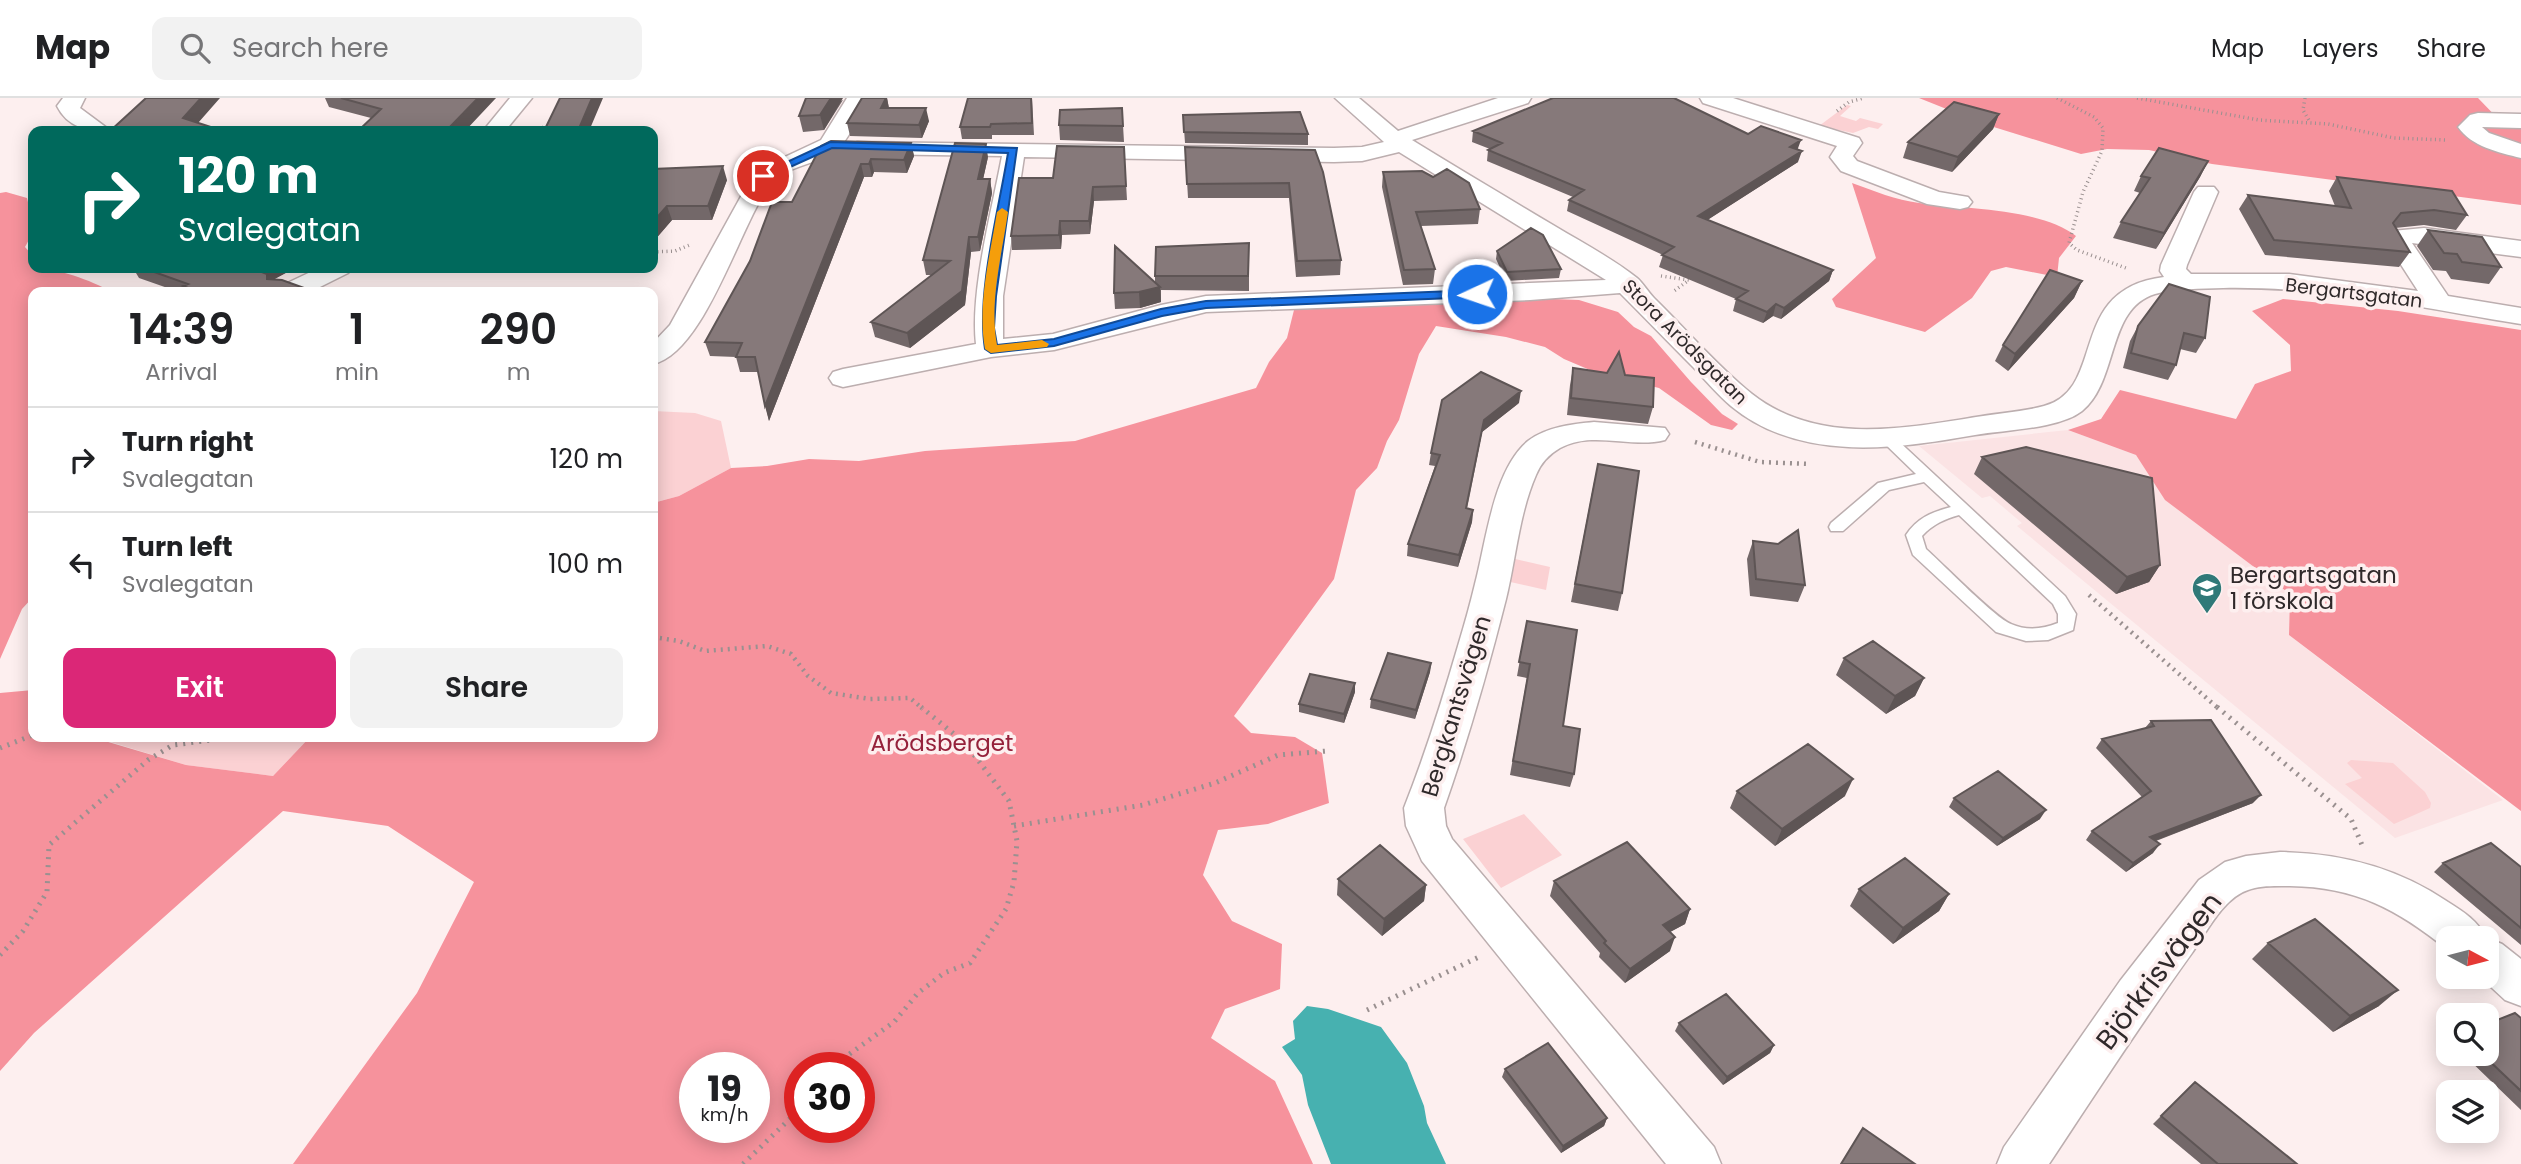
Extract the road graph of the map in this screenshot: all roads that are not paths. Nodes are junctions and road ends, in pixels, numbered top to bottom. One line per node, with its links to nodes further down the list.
1 (74, 98): 8 (street)
2 (521, 98): 9 (street)
3 (858, 98): 11 (street)
4 (1346, 98): 10 (street, Stora Arödsgatan)
5 (1520, 98): 10 (street)
6 (1711, 98): 15 (street)
7 (2521, 121): 13 (street)
8 (92, 126)
9 (498, 126)
10 (1398, 141): 12 (street); 19 (street, Stora Arödsgatan)
11 (830, 145): 12 (street); 24 (street)
12 (1014, 150): 23 (street)
13 (2521, 151)
14 (2206, 192): 18 (street)
15 (1960, 202)
16 (2521, 249): 21 (street)
17 (329, 273): 20 (street)
18 (2179, 277): 21 (street, Bergartsgatan); 27 (street, Bergartsgatan)
19 (1628, 284): 23 (street); 27 (street, Stora Arödsgatan)
20 (299, 287)
21 (2440, 304): 22 (street, Bergartsgatan)
22 (2521, 316)
23 (991, 349): 25 (street)
24 (658, 352)
25 (844, 378)
26 (1654, 434): 34 (street, Bergkantsvägen)
27 (1896, 438): 28 (lane)
28 (1927, 476): 29 (lane); 30 (lane)
29 (1961, 509): 29 (lane)
30 (1838, 527)
31 (2447, 926): 35 (street, Björkrisvägen)
32 (2499, 967): 33 (street)
33 (2521, 986)
34 (1697, 1164)
35 (2021, 1164)

